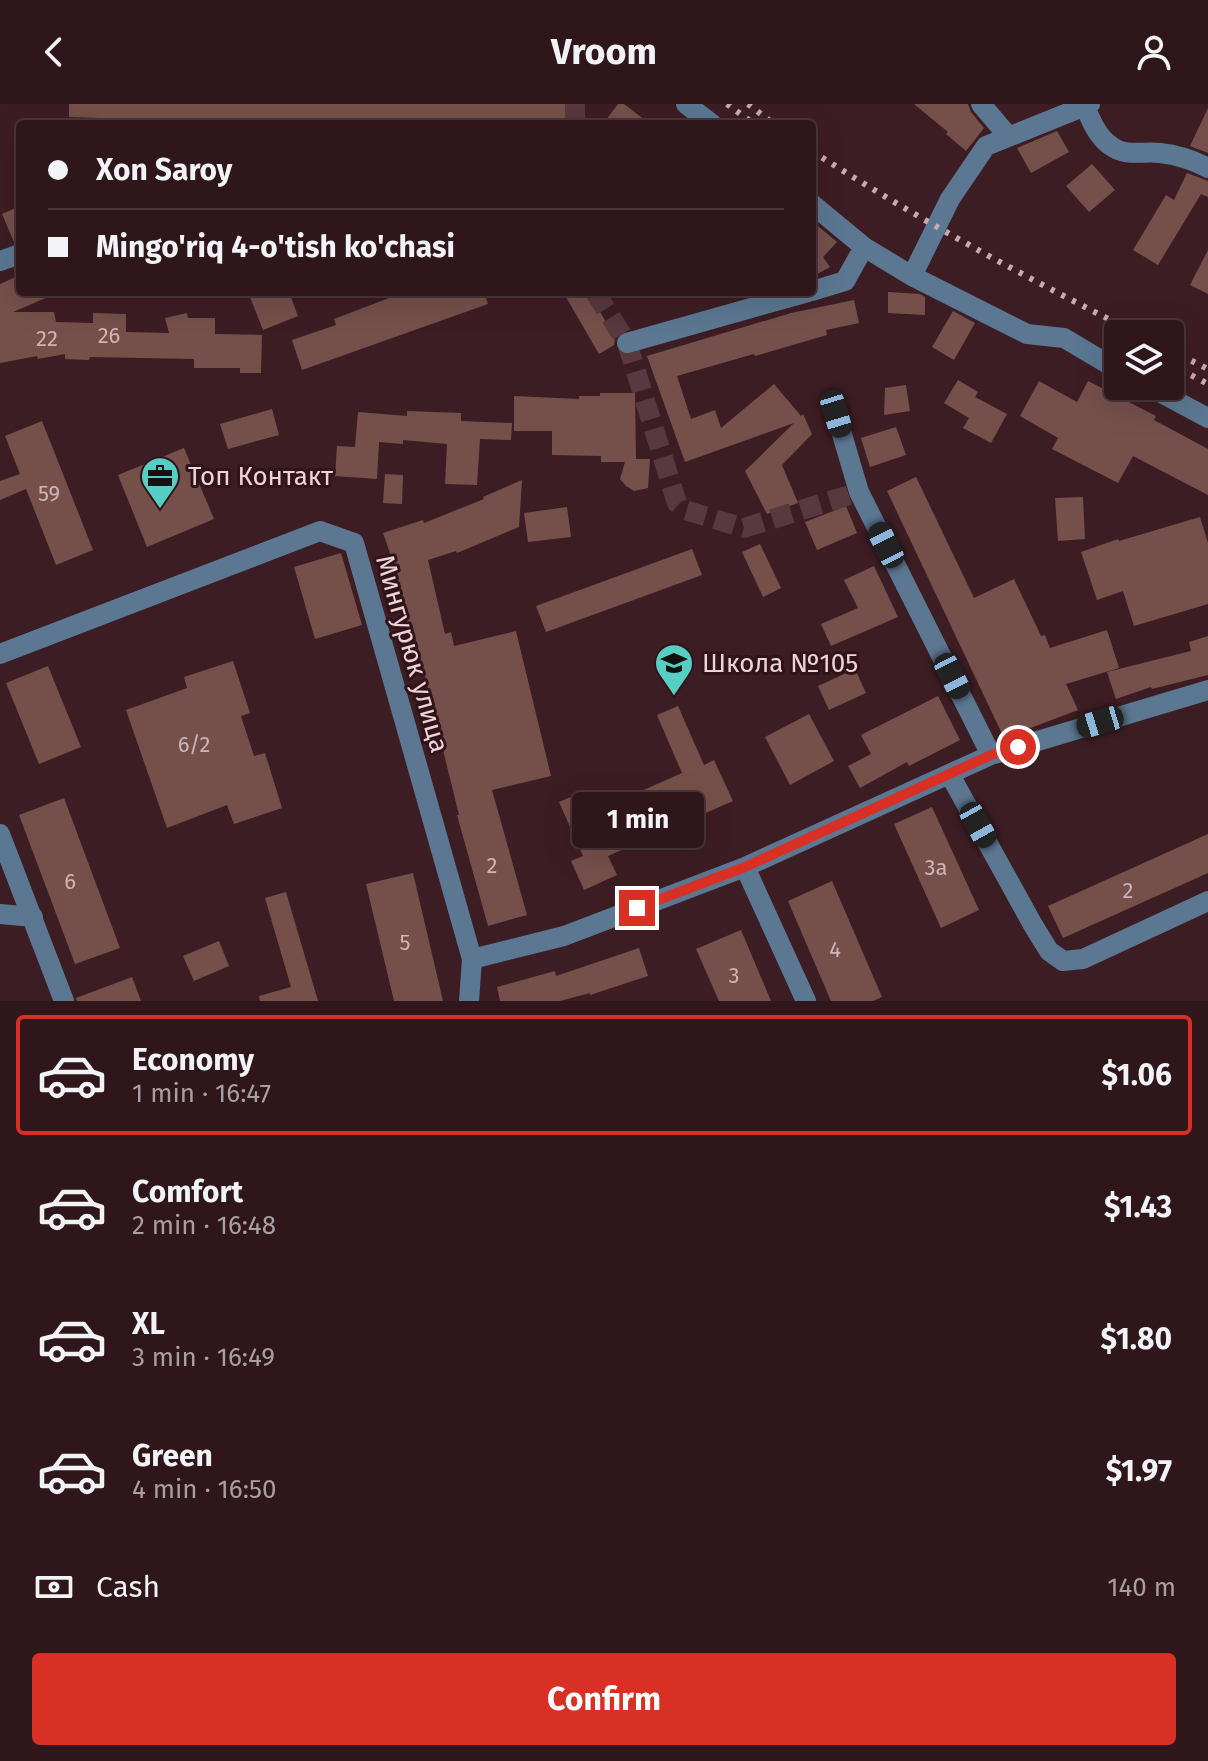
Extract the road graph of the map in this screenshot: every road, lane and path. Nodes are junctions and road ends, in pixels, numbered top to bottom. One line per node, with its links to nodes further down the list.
1 (686, 104): 4 (street)
2 (981, 104): 5 (street)
3 (1086, 105): 5 (street); 6 (street)
4 (707, 120)
5 (1008, 136): 9 (street)
6 (1208, 168)
7 (816, 207): 8 (street)
8 (864, 247): 9 (street); 10 (street)
9 (912, 276): 13 (street)
10 (816, 289)
11 (792, 296): 12 (street)
12 (627, 343)
13 (1104, 362)
14 (1174, 400): 16 (street)
15 (836, 414): 19 (street)
16 (1208, 418)
17 (0, 654): 26 (street, Мингурюк улица)
18 (1208, 690): 19 (street)
19 (991, 755): 20 (street)
20 (950, 775): 22 (street); 23 (street)
21 (0, 834): 25 (street)
22 (745, 867): 26 (street); 29 (street)
23 (1208, 901)
24 (0, 914): 25 (street)
25 (33, 917): 27 (street)
26 (472, 959): 28 (street)
27 (64, 1001)
28 (469, 1001)
29 (806, 1001)

